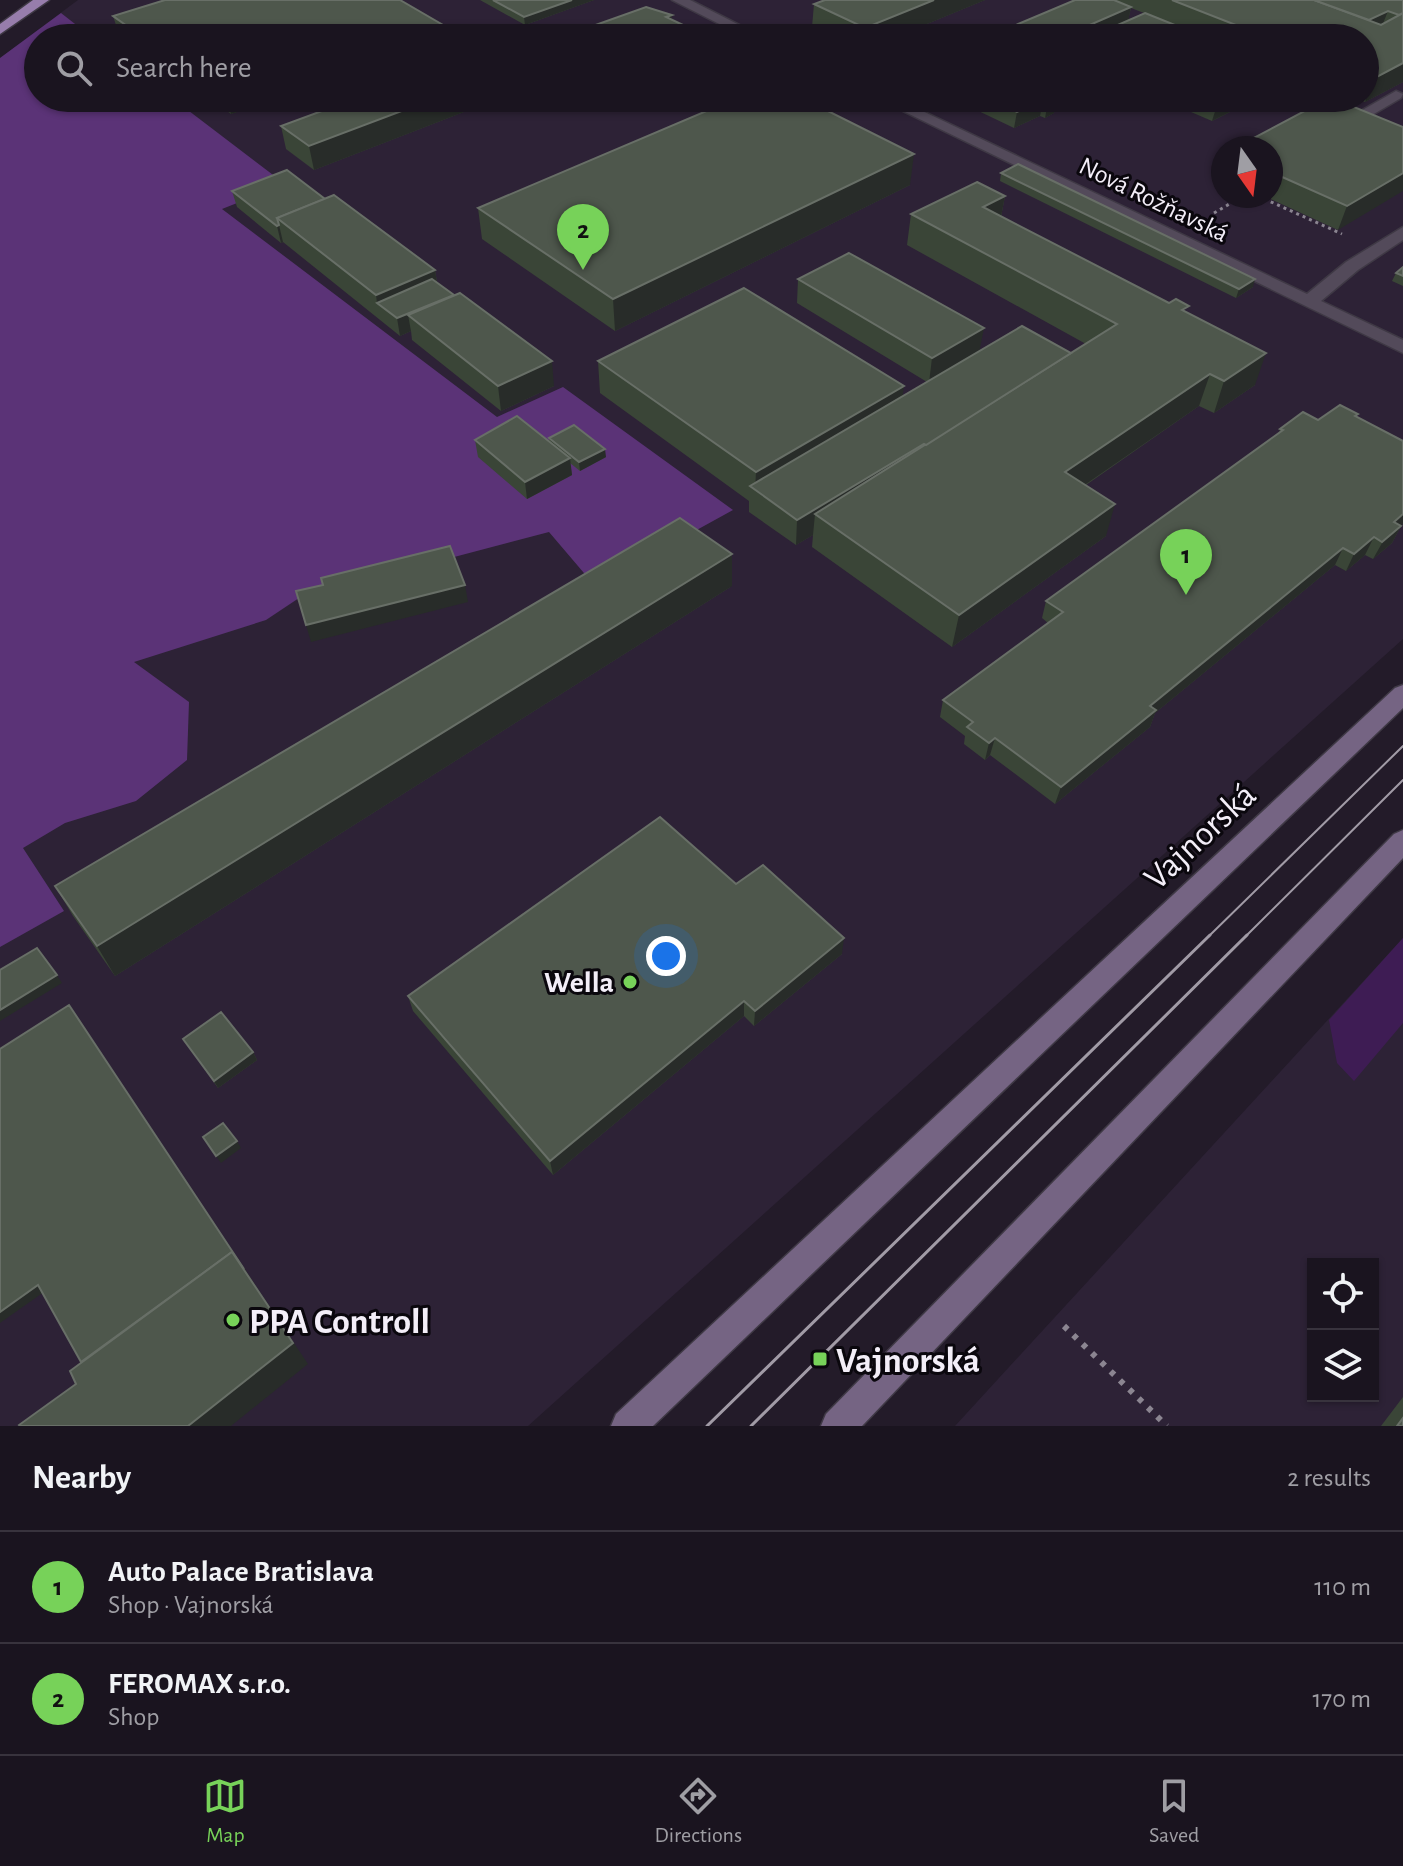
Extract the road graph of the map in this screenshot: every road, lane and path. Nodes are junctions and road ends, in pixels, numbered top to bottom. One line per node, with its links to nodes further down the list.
1 (42, 0): 4 (main road)
2 (679, 0): 3 (lane)
3 (729, 24)
4 (0, 30)
5 (1396, 95): 6 (lane)
6 (1379, 105)
7 (912, 112): 15 (lane, Nová Rožňavská)
8 (1367, 112): 9 (lane)
9 (1403, 141)
10 (1283, 207): 14 (path)
11 (1223, 208): 12 (path)
12 (1214, 213)
13 (1403, 232): 15 (lane)
14 (1342, 234)
15 (1309, 302): 16 (lane, Nová Rožňavská)
16 (1403, 347)
17 (1403, 694): 20 (main road, Vajnorská)
18 (1403, 841): 21 (main road)
19 (1064, 1326): 22 (path)
20 (628, 1426)
21 (838, 1426)
22 (1167, 1426)

